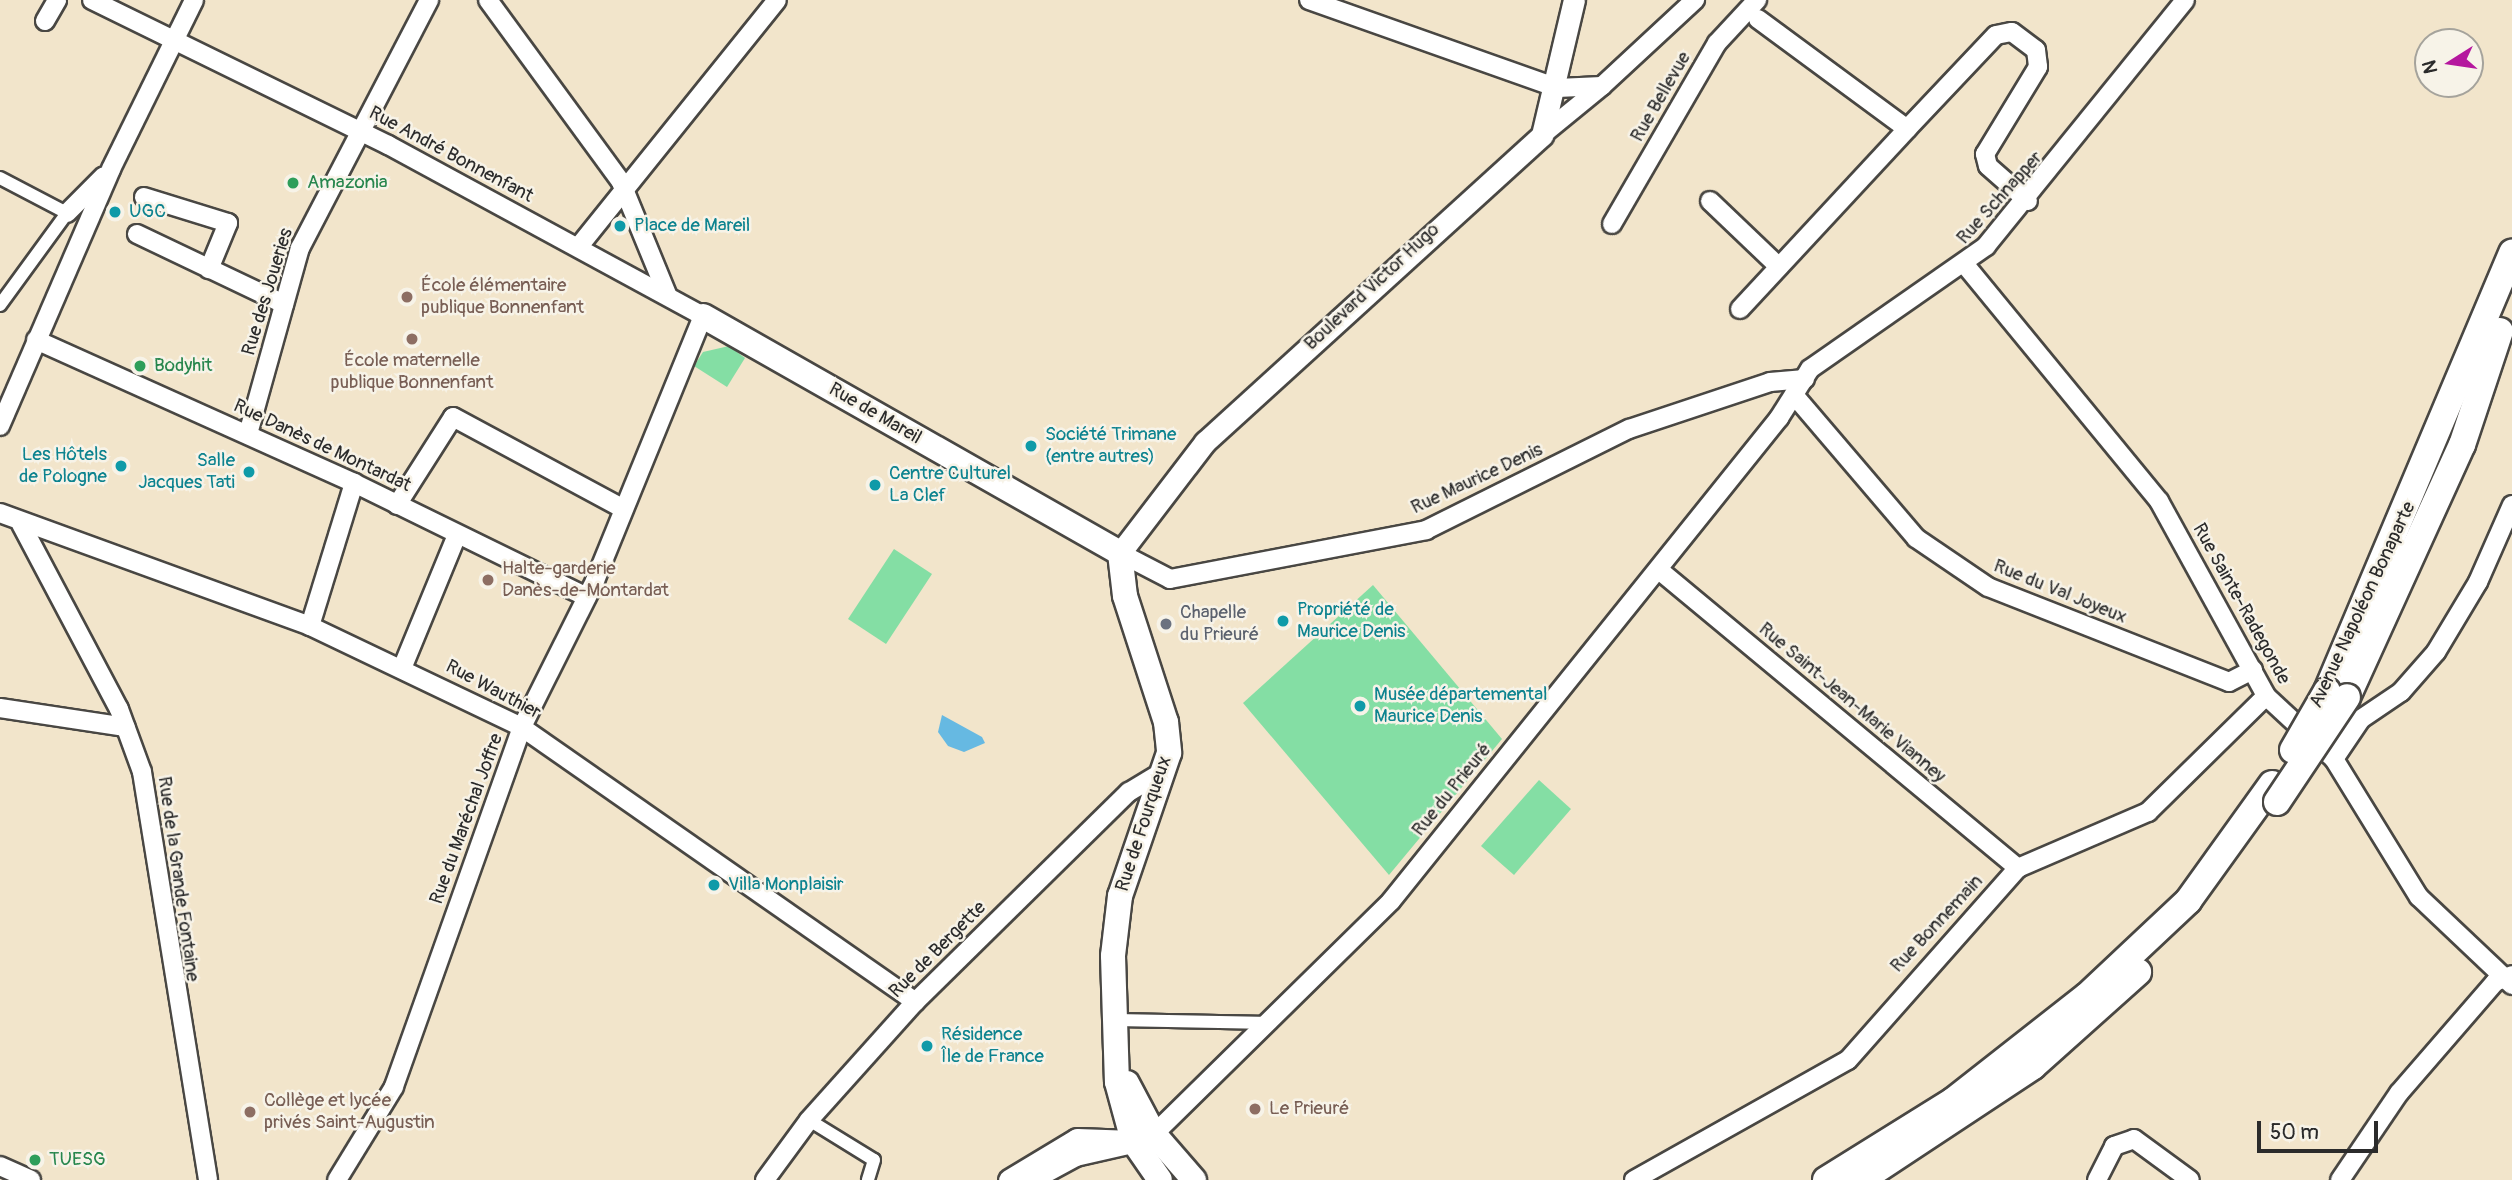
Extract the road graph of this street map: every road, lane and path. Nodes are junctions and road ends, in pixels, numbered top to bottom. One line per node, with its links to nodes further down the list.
1 (57, 0): 13 (street)
2 (92, 0): 14 (street, Rue André Bonnenfant)
3 (194, 0): 14 (street)
4 (429, 0): 17 (street, Rue des Joueries)
5 (488, 0): 22 (street)
6 (777, 0): 22 (street)
7 (1309, 0): 16 (street)
8 (1574, 0): 16 (street, Boulevard Victor Hugo)
9 (1695, 0): 15 (street)
10 (1757, 0): 27 (street, Rue Bellevue)
11 (2185, 0): 25 (street, Rue Schnapper)
12 (1758, 19): 18 (street)
13 (46, 21)
14 (174, 43): 17 (street, Rue André Bonnenfant); 20 (street)
15 (1602, 86): 16 (street); 19 (street)
16 (1557, 88): 19 (street, Boulevard Victor Hugo)
17 (358, 129): 29 (street, Rue André Bonnenfant); 36 (street, Rue des Joueries)
18 (1907, 129): 25 (street); 32 (street)
19 (1542, 135): 52 (street, Boulevard Victor Hugo)
20 (111, 169): 26 (street); 40 (street)
21 (0, 178): 26 (street)
22 (625, 192): 29 (street); 34 (street)
23 (144, 197): 33 (street)
24 (1710, 201): 32 (street)
25 (2028, 201): 31 (street, Rue Schnapper)
26 (67, 213): 37 (street)
27 (1612, 224)
28 (137, 234): 33 (street)
29 (580, 245): 34 (street, Rue André Bonnenfant)
30 (2512, 252): 58 (main road, Avenue Napoléon Bonaparte)
31 (1966, 266): 41 (street, Rue Schnapper); 57 (street, Rue Sainte-Radegonde)
32 (1779, 267): 38 (street)
33 (209, 269): 36 (street)
34 (667, 294): 39 (street, Rue André Bonnenfant)
35 (2512, 301): 58 (main road, Avenue Napoléon Bonaparte)
36 (284, 304): 44 (street, Rue des Joueries)
37 (0, 305)
38 (1740, 309)
39 (703, 316): 48 (street, Rue du Maréchal Joffre); 52 (main road, Rue de Mareil)
40 (36, 340): 43 (street); 44 (street, Rue Danès de Montardat)
41 (1805, 379): 42 (street, Rue du Prieuré); 52 (street, Rue Maurice Denis)
42 (1794, 395): 53 (street, Rue du Prieuré); 57 (street, Rue du Val Joyeux)
43 (2, 430)
44 (248, 434): 45 (street, Rue Danès de Montardat)
45 (354, 483): 46 (street, Rue Danès de Montardat); 55 (street)
46 (397, 505): 48 (street); 51 (street, Rue Danès de Montardat)
47 (2512, 505): 63 (street)
48 (624, 509): 54 (street, Rue du Maréchal Joffre)
49 (0, 513): 50 (street, Rue Wauthier)
50 (21, 524): 55 (street, Rue Wauthier); 61 (street, Rue de la Grande Fontaine)
51 (457, 535): 54 (street, Rue Danès de Montardat); 56 (street)
52 (1121, 553): 64 (main road, Rue de Fourqueux)
53 (1658, 570): 66 (street, Rue Saint-Jean-Marie Vianney); 70 (street, Rue du Prieuré)
54 (587, 597): 62 (street, Rue du Maréchal Joffre)
55 (310, 626): 56 (street, Rue Wauthier)
56 (403, 666): 62 (street, Rue Wauthier)
57 (2253, 670): 59 (street, Rue Sainte-Radegonde)
58 (2337, 694): 65 (main road, Avenue Napoléon Bonaparte, bridge)
59 (2266, 696): 63 (street, Rue Sainte-Radegonde); 66 (street, Rue Bonnemain)
60 (0, 708): 61 (street)
61 (126, 727): 75 (street, Rue de la Grande Fontaine)
62 (522, 727): 68 (street, Rue Wauthier); 76 (street, Rue du Maréchal Joffre)
63 (2334, 759): 67 (street, Rue Sainte-Radegonde)
64 (1162, 772): 68 (street, Rue de Bergette); 69 (main road, Rue de Fourqueux)
65 (2274, 793): 84 (main road, Avenue Napoléon Bonaparte); 85 (main road, Avenue Napoléon Bonaparte)
66 (2018, 868): 83 (street, Rue Bonnemain)
67 (2509, 979): 88 (street)
68 (915, 1002): 71 (street, Rue de Bergette)
69 (1116, 1020): 70 (street); 72 (main road, Rue de Fourqueux)
70 (1272, 1023): 72 (street, Rue du Prieuré)
71 (809, 1120): 77 (street, Rue de Bergette); 78 (street)
72 (1143, 1138): 79 (street); 80 (street); 81 (main road, Rue de Fourqueux); 82 (main road, Rue de Fourqueux)
73 (0, 1166): 74 (street)
74 (31, 1180)
75 (208, 1180)
76 (337, 1180)
77 (765, 1180)
78 (868, 1180)
79 (1009, 1180)
80 (1029, 1180)
81 (1160, 1180)
82 (1194, 1180)
83 (1634, 1180)
84 (1826, 1180)
85 (1861, 1180)
86 (2097, 1180): 87 (street)
87 (2190, 1180)
88 (2340, 1180)

